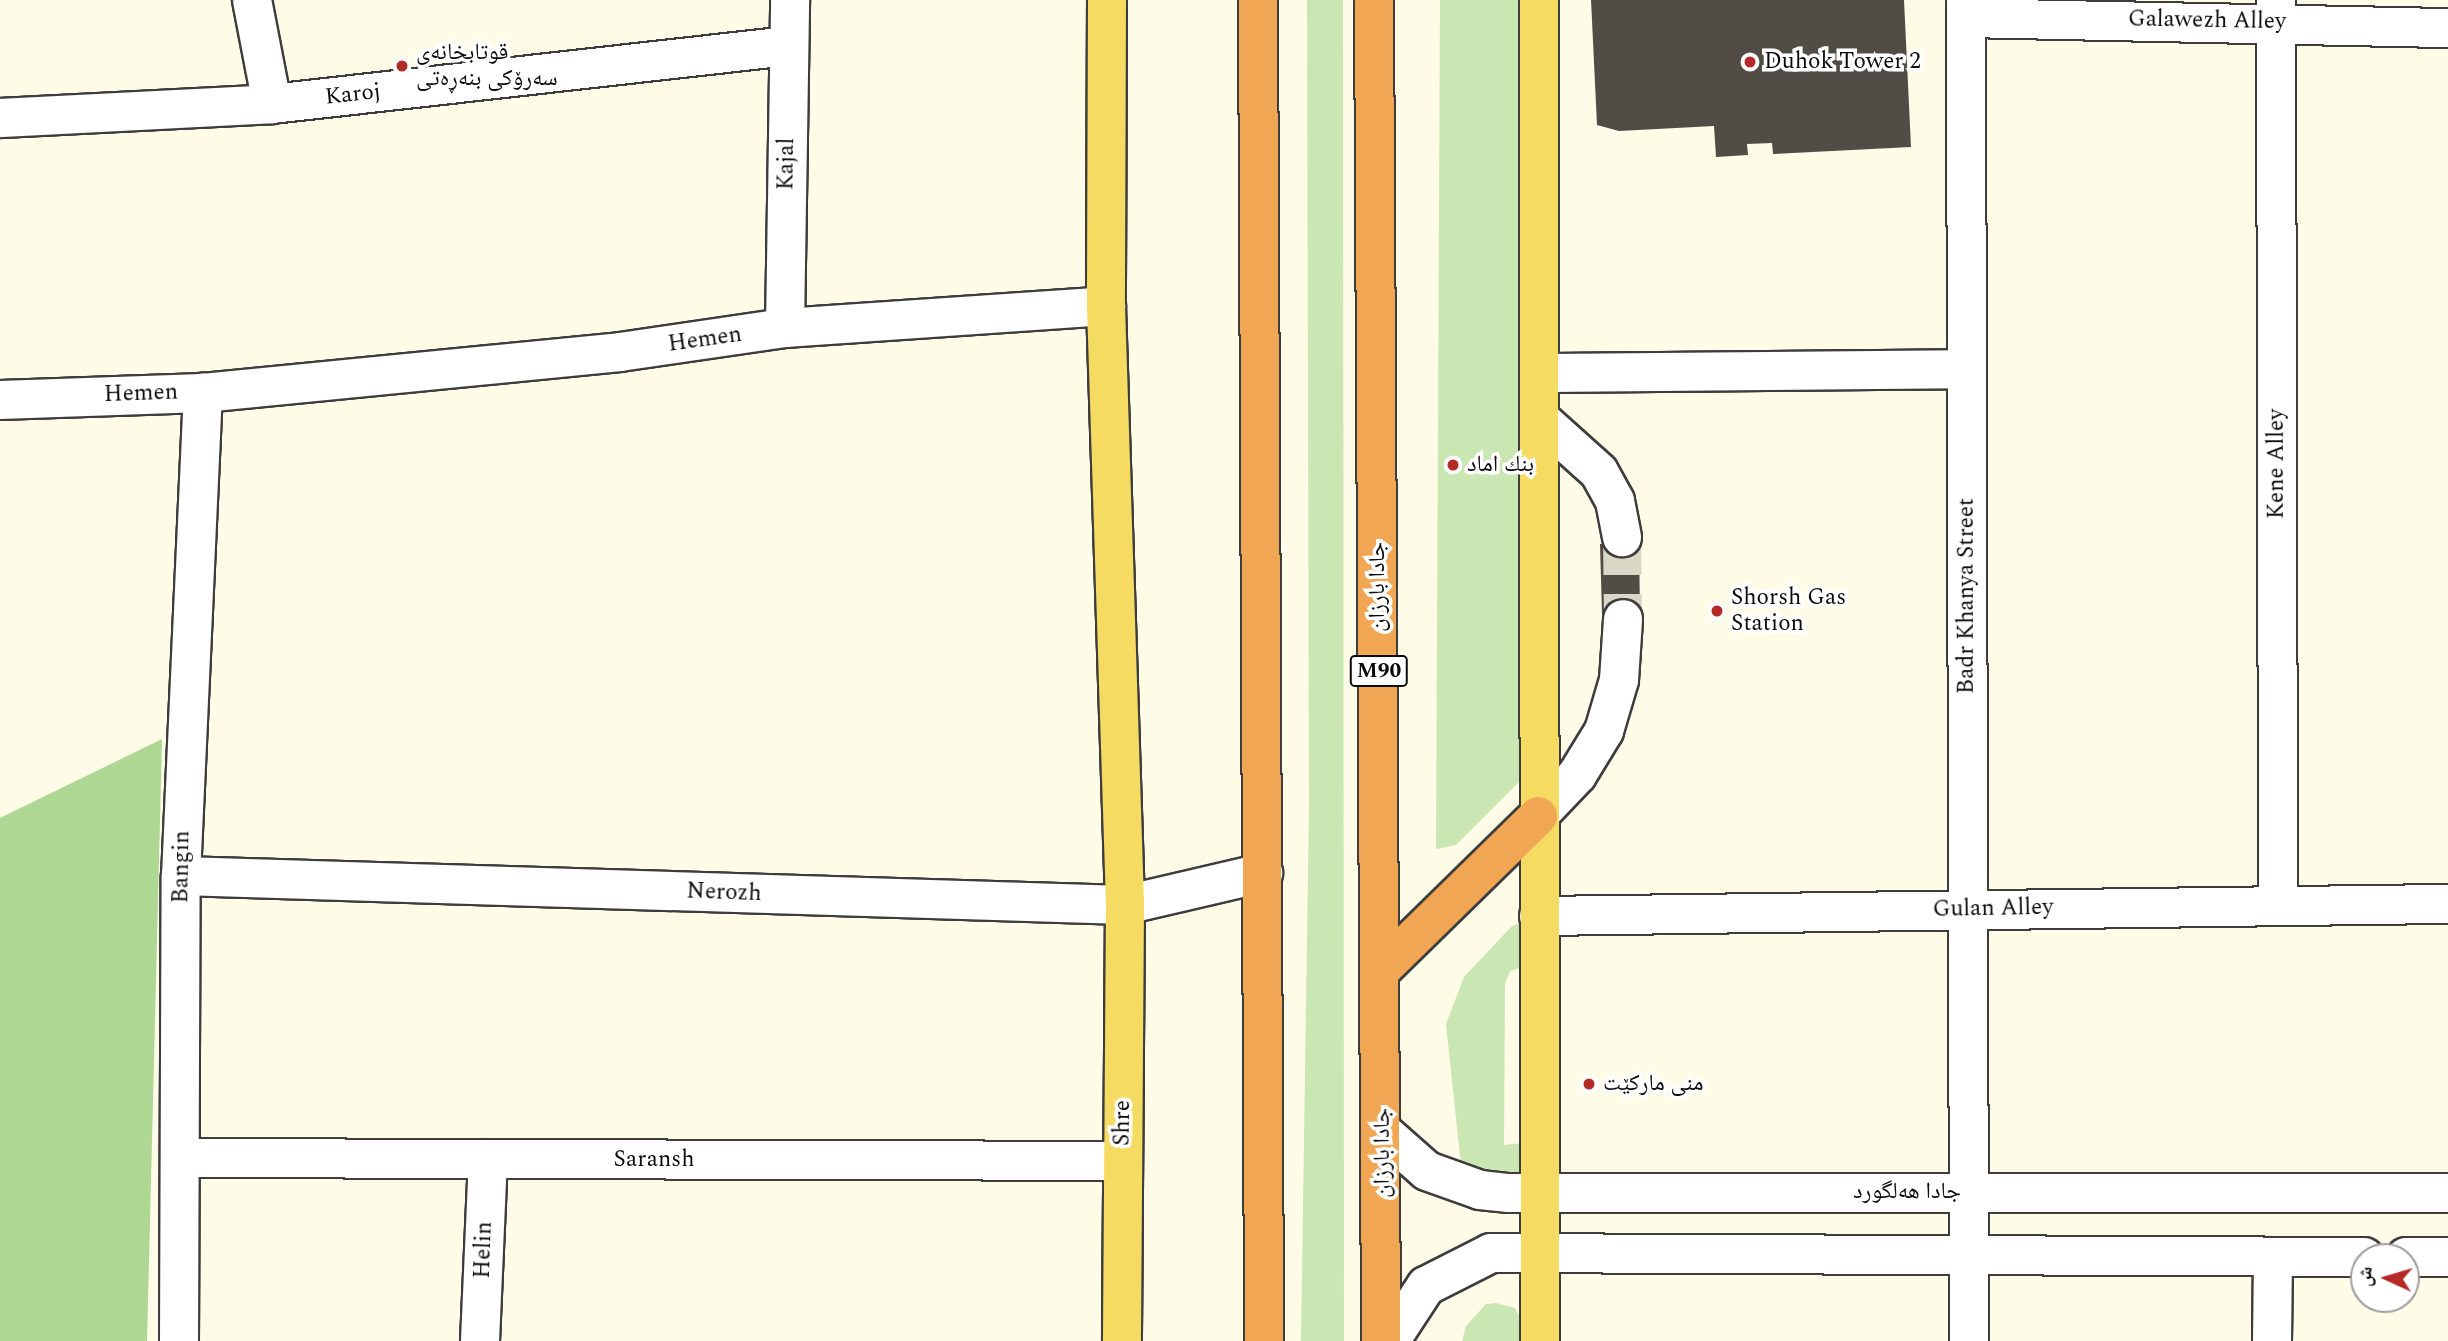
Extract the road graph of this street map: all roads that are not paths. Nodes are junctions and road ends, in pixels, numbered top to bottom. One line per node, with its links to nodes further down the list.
1 (252, 0): 11 (street)
2 (790, 0): 10 (street, Kajal)
3 (1107, 0): 13 (main road)
4 (1258, 0): 23 (highway)
5 (1374, 0): 30 (highway, جادا بارزان / M90)
6 (1539, 0): 16 (main road)
7 (1966, 9): 8 (street, Galawezh Alley); 15 (street, Badr Khanya Street)
8 (2276, 11): 9 (street, Galawezh Alley); 27 (street, Kene Alley)
9 (2448, 28)
10 (789, 46): 11 (street, Karoj); 14 (street, Kajal)
11 (272, 104): 12 (street, Karoj)
12 (0, 118)
13 (1106, 306): 14 (street, Hemen); 26 (main road, Shre)
14 (785, 328): 18 (street, Hemen)
15 (1967, 369): 16 (street); 28 (street, Badr Khanya Street)
16 (1541, 373): 19 (main road)
17 (1, 393): 18 (street, Hemen)
18 (203, 393): 24 (street, Bangin)
19 (1541, 419): 20 (street); 22 (main road)
20 (1622, 537)
21 (1623, 619): 22 (street)
22 (1538, 816): 29 (main road); 30 (highway)
23 (1264, 873): 26 (street, Nerozh); 47 (highway)
24 (181, 877): 26 (street, Nerozh); 32 (street, Bangin)
25 (2448, 904): 27 (street, Gulan Alley)
26 (1125, 905): 34 (main road, Shre)
27 (2278, 906): 28 (street, Gulan Alley)
28 (1968, 909): 29 (street, Gulan Alley); 36 (street, Badr Khanya Street)
29 (1539, 916): 35 (main road)
30 (1381, 970): 31 (highway, جادا بارزان / M90)
31 (1384, 1133): 35 (street, جادا هەلگورد); 48 (highway, جادا بارزان / M90)
32 (184, 1158): 33 (street, Saransh); 44 (street, Bangin)
33 (488, 1159): 34 (street, Saransh); 45 (street, Helin)
34 (1123, 1161): 46 (main road, Shre)
35 (1541, 1192): 36 (street, جادا هەلگورد); 38 (main road)
36 (1969, 1192): 37 (street, جادا هەلگورد); 42 (street, Badr Khanya Street)
37 (2448, 1193)
38 (1539, 1254): 42 (street); 49 (street); 50 (main road)
39 (2350, 1257): 43 (street)
40 (2420, 1257): 41 (street)
41 (2448, 1257)
42 (1969, 1258): 43 (street); 51 (street)
43 (2273, 1258): 52 (street)
44 (180, 1341)
45 (480, 1341)
46 (1122, 1341)
47 (1264, 1341)
48 (1381, 1341)
49 (1390, 1341)
50 (1540, 1341)
51 (1969, 1341)
52 (2272, 1341)

